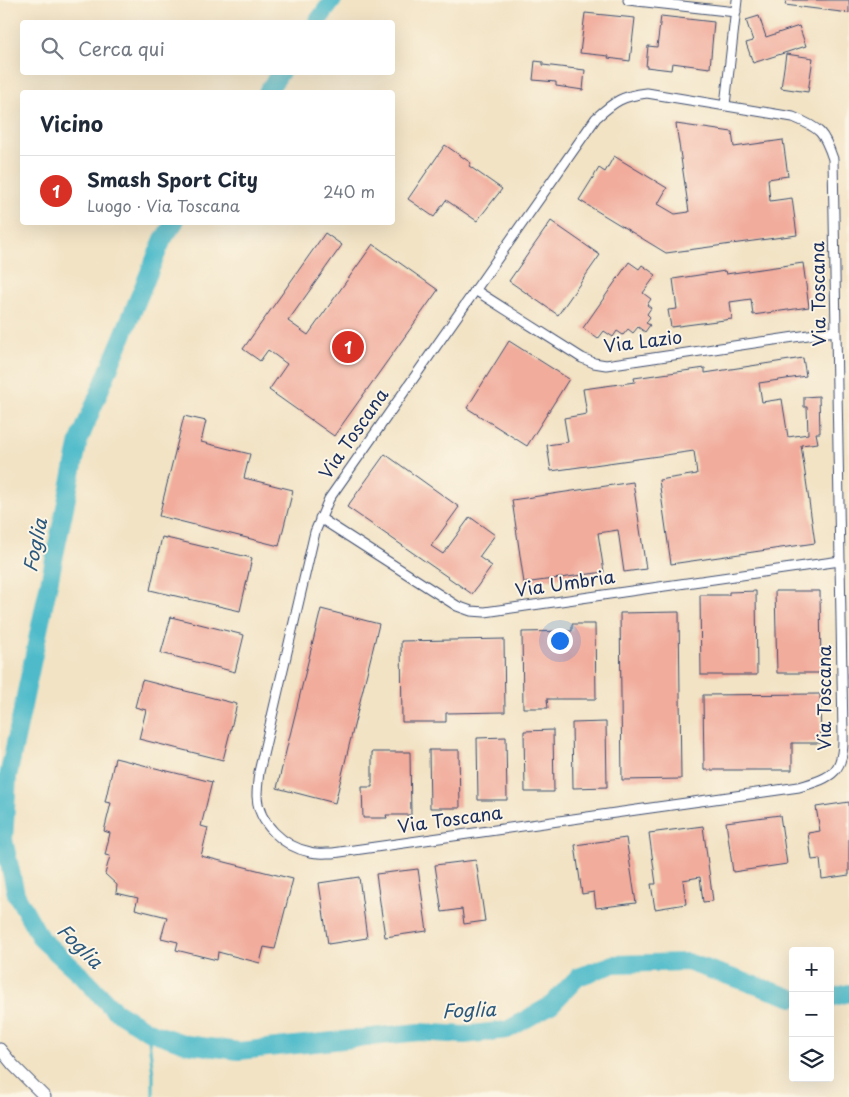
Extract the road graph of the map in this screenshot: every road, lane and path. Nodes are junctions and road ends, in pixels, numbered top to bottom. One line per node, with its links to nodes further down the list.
1 (628, 0): 3 (street)
2 (737, 0): 3 (street)
3 (736, 12): 4 (street)
4 (725, 106): 5 (street, Via Toscana); 6 (street, Via Toscana)
5 (475, 290): 6 (street, Via Lazio); 7 (street, Via Toscana)
6 (835, 331): 8 (street, Via Toscana)
7 (320, 518): 8 (street, Via Umbria); 9 (street, Via Toscana)
8 (840, 561): 9 (street, Via Toscana)
9 (846, 734)
10 (0, 1049): 11 (main road)
11 (45, 1097)

